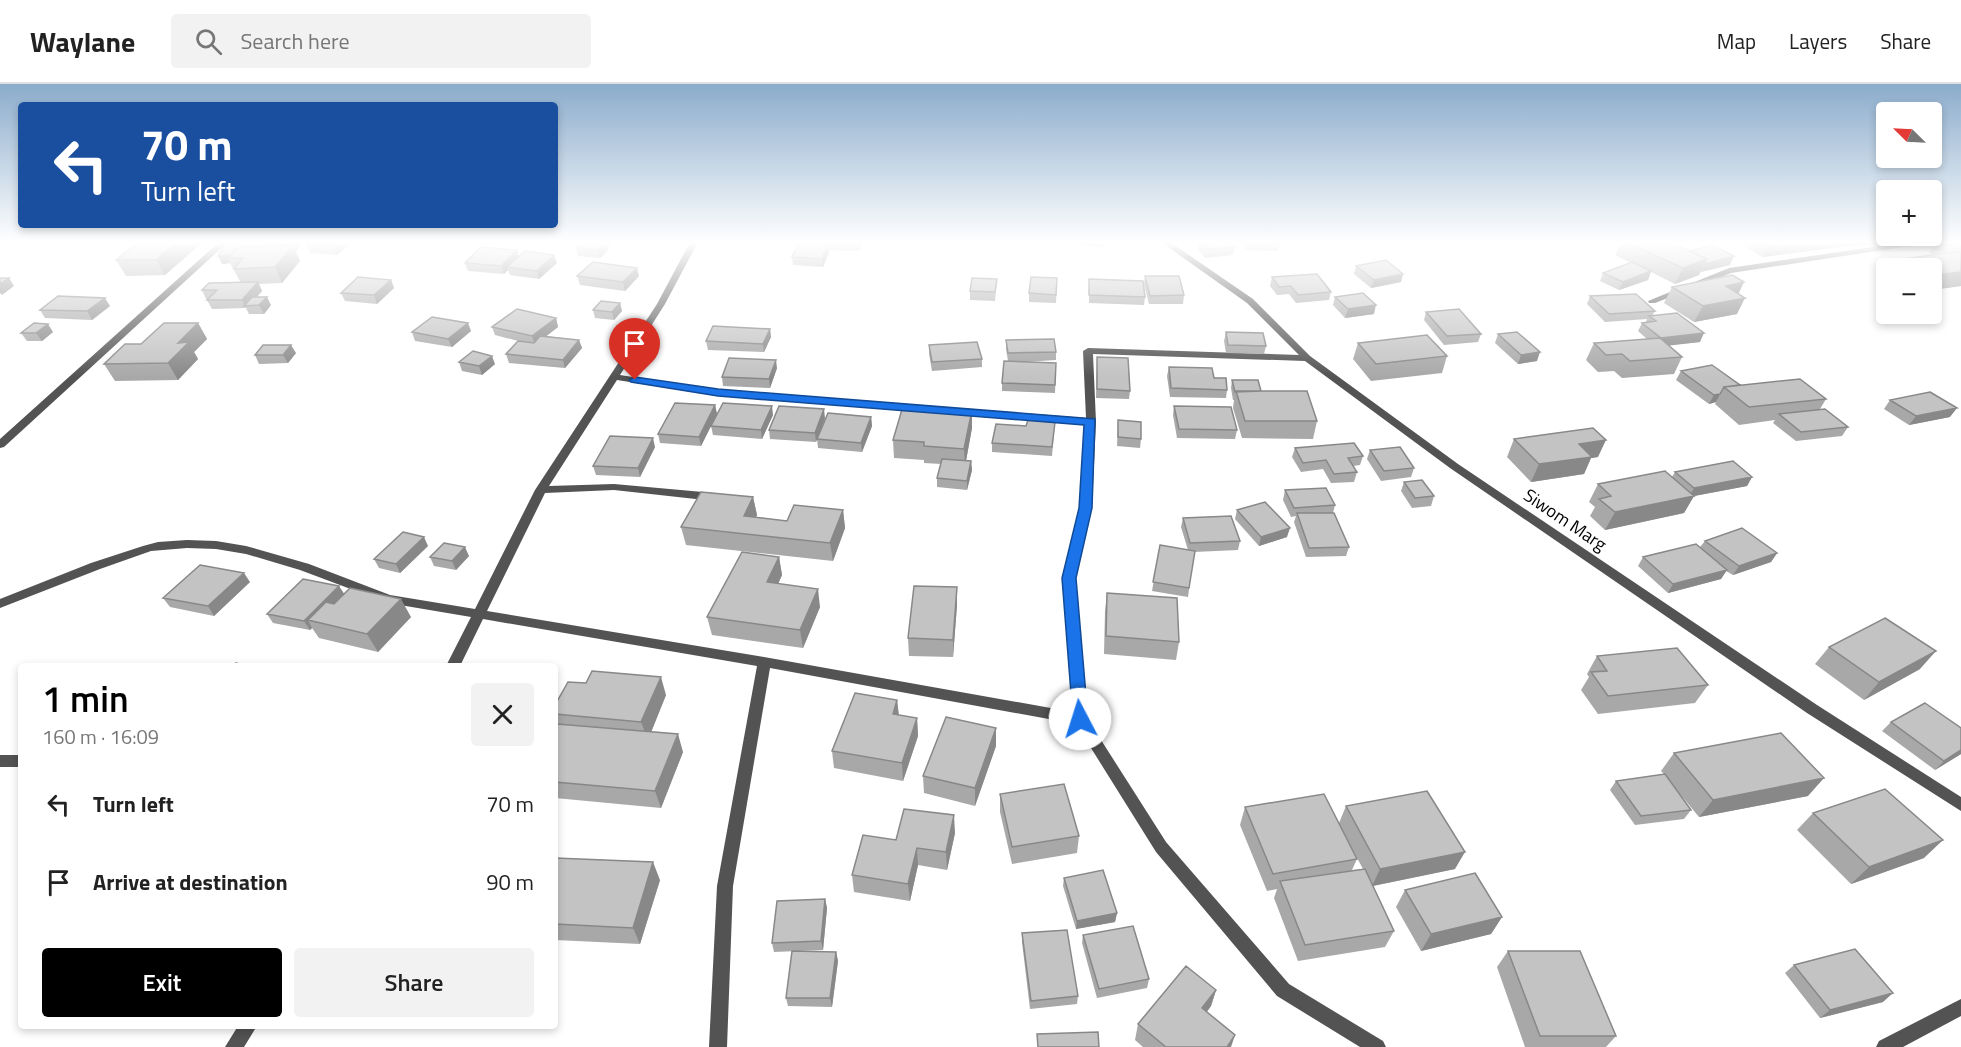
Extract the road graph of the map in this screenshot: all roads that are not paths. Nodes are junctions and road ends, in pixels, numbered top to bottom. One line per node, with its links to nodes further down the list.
1 (174, 287): 11 (street)
2 (670, 287): 7 (street)
3 (1229, 287): 6 (street, Siwom Marg)
4 (1688, 287): 5 (street)
5 (1652, 301)
6 (1307, 358): 10 (street); 21 (street, Siwom Marg)
7 (614, 377): 8 (street); 12 (street)
8 (928, 409)
9 (951, 411): 10 (street)
10 (1090, 422): 18 (street)
11 (0, 445)
12 (542, 490): 13 (street); 15 (street)
13 (728, 498)
14 (0, 604): 15 (street)
15 (479, 614): 16 (street); 17 (street)
16 (764, 662): 18 (street); 25 (street)
17 (454, 663)
18 (1080, 719): 26 (street)
19 (0, 760): 20 (street)
20 (18, 761)
21 (1961, 805)
22 (1961, 1006): 27 (street)
23 (246, 1029): 24 (street)
24 (234, 1047)
25 (718, 1047)
26 (1377, 1047)
27 (1885, 1047)

